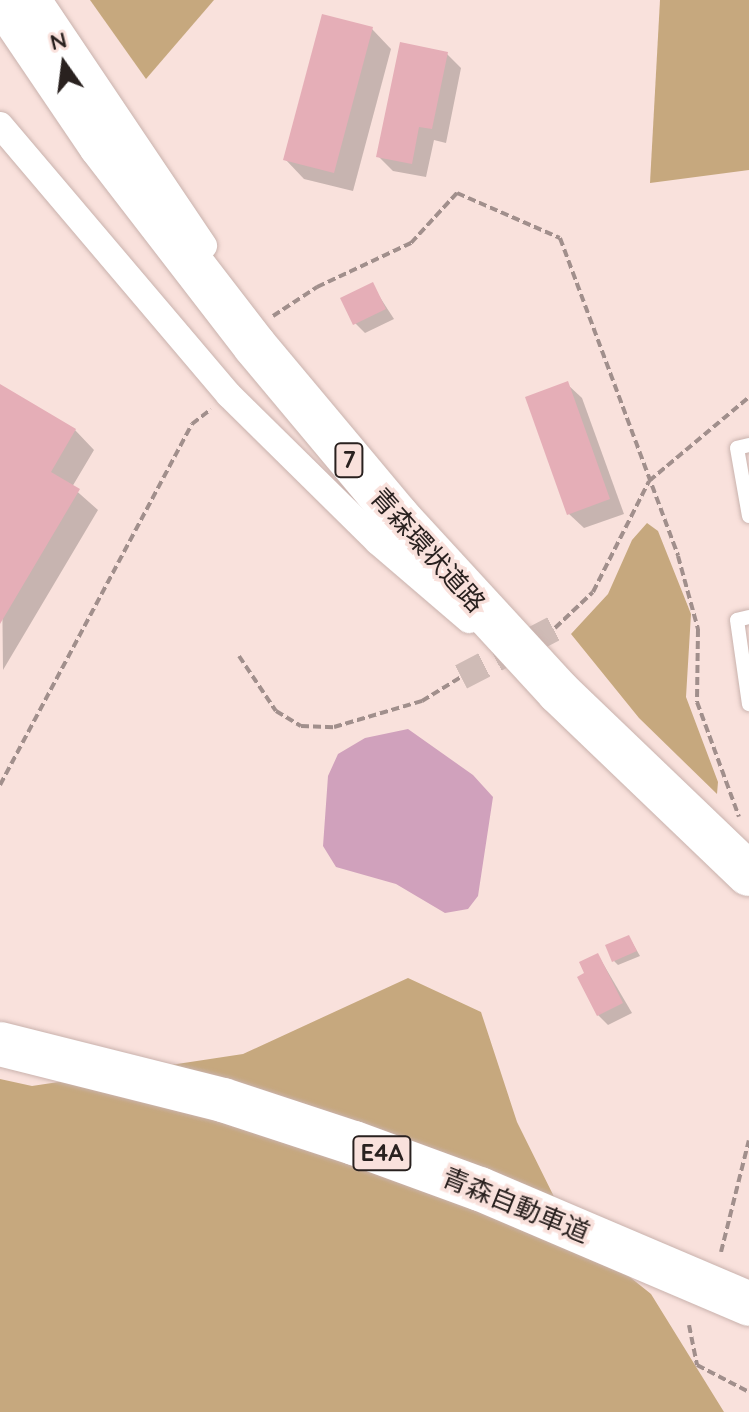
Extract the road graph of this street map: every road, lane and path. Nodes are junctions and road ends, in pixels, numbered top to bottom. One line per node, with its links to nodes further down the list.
1 (2, 0): 12 (highway, 青森環状道路 / 7)
2 (39, 0): 4 (street)
3 (0, 125): 5 (street)
4 (261, 325): 8 (path); 12 (street)
5 (229, 395): 15 (street); 17 (path)
6 (749, 397): 8 (path)
7 (749, 445): 9 (lane)
8 (649, 481): 11 (path); 18 (path)
9 (749, 516)
10 (749, 617): 16 (lane)
11 (555, 628)
12 (516, 647): 15 (highway, 青森環状道路 / 7)
13 (239, 656): 14 (path)
14 (461, 677)
15 (559, 692): 18 (highway, 青森環状道路 / 7)
16 (749, 704)
17 (0, 785)
18 (742, 866)
19 (0, 1044): 22 (highway, 青森自動車道 / E4A)
20 (749, 1140): 21 (path)
21 (721, 1252)
22 (749, 1304)
23 (689, 1325): 24 (path)
24 (749, 1392)

